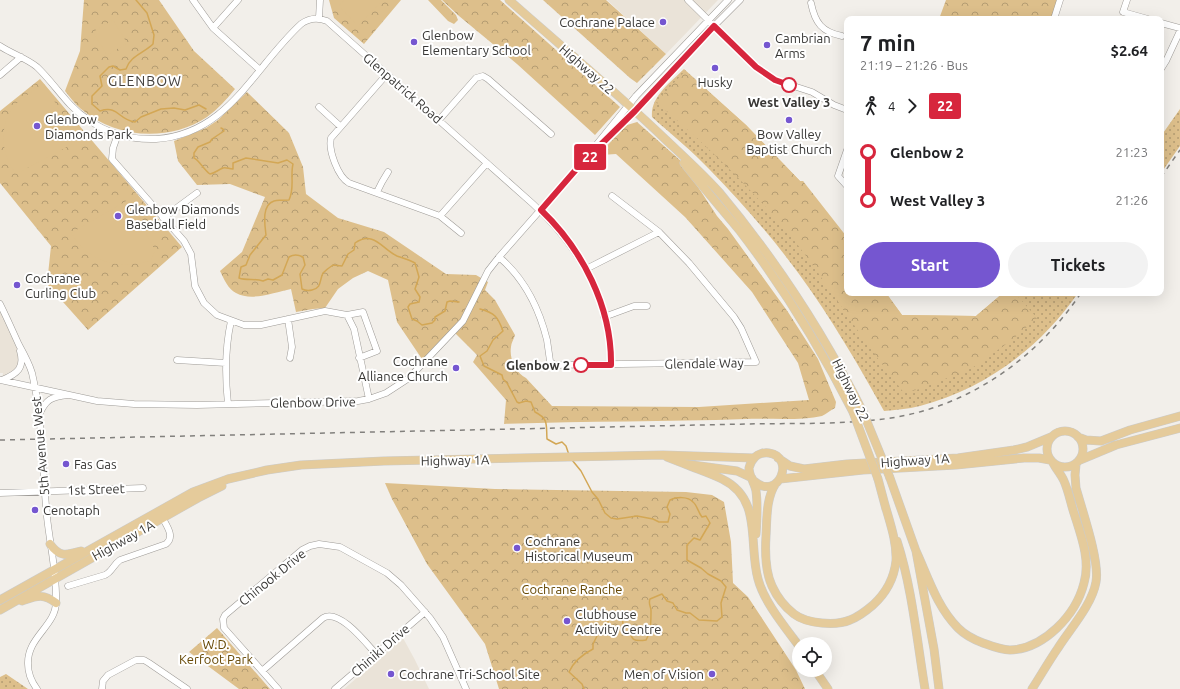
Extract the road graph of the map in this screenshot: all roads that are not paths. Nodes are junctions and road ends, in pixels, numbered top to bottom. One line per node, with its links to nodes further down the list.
1 (193, 0): 17 (street)
2 (238, 0): 17 (street)
3 (320, 0): 13 (street)
4 (509, 0): 27 (main road, Highway 22)
5 (688, 0): 14 (street)
6 (728, 0): 14 (street, Glenbow Drive)
7 (740, 0): 16 (street, Glenbow Drive)
8 (1060, 0): 11 (street)
9 (1127, 0): 12 (street)
10 (811, 3): 20 (street)
11 (1055, 16)
12 (1137, 16)
13 (319, 18): 24 (street); 25 (street, Glenpatrick Road)
14 (708, 20): 16 (street); 27 (street, Glenbow Drive)
15 (1164, 24): 18 (street)
16 (714, 26): 29 (street); 30 (street, Glenbow Drive)
17 (213, 28): 24 (street)
18 (1180, 28)
19 (1180, 31): 23 (street)
20 (842, 36)
21 (0, 46): 22 (street)
22 (21, 57): 26 (street); 33 (street)
23 (1164, 64)
24 (260, 70): 33 (street)
25 (387, 74): 31 (street, Glenpatrick Road); 32 (street)
26 (0, 75)
27 (628, 105): 30 (main road, Highway 22); 38 (street, Glenbow Drive)
28 (319, 107): 32 (street)
29 (844, 109)
30 (635, 111): 35 (main road, Highway 22); 38 (street, Glenbow Drive)
31 (439, 120): 34 (street); 37 (street, Glenpatrick Road)
32 (340, 126): 41 (street)
33 (118, 134): 46 (street)
34 (551, 134)
35 (665, 138): 85 (main road, Highway 22, bridge); 90 (main road, Highway 22, bridge)
36 (844, 159): 40 (street)
37 (487, 163): 44 (street, Glenpatrick Road); 45 (street)
38 (580, 165): 44 (street, Glenbow Drive)
39 (388, 172): 41 (street)
40 (844, 183)
41 (377, 192): 45 (street)
42 (198, 193): 46 (street)
43 (612, 196): 47 (street)
44 (541, 210): 49 (street, Glenbow Drive); 50 (street, Glenpatrick Road)
45 (440, 216): 48 (street)
46 (163, 218): 56 (street)
47 (659, 232): 50 (street); 62 (street, Glendale Way)
48 (461, 233)
49 (499, 257): 62 (street, Glendale Way); 66 (street, Glenbow Drive)
50 (586, 269): 54 (street, Glenpatrick Road)
51 (0, 304): 57 (street, 5th Avenue West)
52 (646, 306): 54 (street)
53 (347, 315): 55 (street); 59 (street); 59 (street)
54 (604, 317): 62 (street, Glenpatrick Road)
55 (288, 319): 56 (street); 58 (street)
56 (231, 321): 61 (street)
57 (17, 340): 63 (street); 64 (street, 5th Avenue West)
58 (290, 358)
59 (359, 358): 66 (street)
60 (177, 360): 61 (street)
61 (226, 363): 67 (street)
62 (611, 365)
63 (1, 380): 64 (street, Glenbow Drive)
64 (34, 386): 65 (street, Glenbow Drive); 68 (street, 5th Avenue West)
65 (72, 395): 67 (street, Glenbow Drive); 68 (street)
66 (369, 400): 67 (street, Glenbow Drive)
67 (228, 404)
68 (39, 416): 83 (street, 5th Avenue West)
69 (1180, 416): 72 (main road)
70 (1180, 428): 77 (main road)
71 (1051, 437): 72 (main road); 75 (main road, Highway 1A); 76 (main road)
72 (1078, 437): 77 (main road)
73 (663, 455): 74 (main road, Highway 1A); 78 (main road, Highway 1A); 79 (main road, Highway 1A)
74 (754, 458): 75 (main road); 80 (main road)
75 (778, 458): 81 (main road)
76 (1051, 461): 77 (main road); 81 (main road, Highway 1A); 90 (main road)
77 (1078, 462): 113 (main road)
78 (685, 464): 80 (main road, Highway 1A); 91 (main road)
79 (249, 475): 86 (main road, Highway 1A); 87 (main road, Highway 1A)
80 (753, 480): 81 (main road); 91 (main road)
81 (778, 481): 85 (main road)
82 (143, 488): 83 (street, 1st Street)
83 (44, 491): 84 (street, 1st Street); 88 (street, 5th Avenue West)
84 (0, 493)
85 (885, 505): 111 (main road, Highway 22)
86 (158, 510): 87 (street); 89 (main road, Highway 1A)
87 (162, 518): 93 (main road, Highway 1A); 94 (street)
88 (50, 544): 89 (main road); 92 (street, 5th Avenue West)
89 (94, 547): 92 (main road, Highway 1A)
90 (916, 551): 112 (main road, Highway 22)
91 (754, 558): 100 (main road)
92 (54, 570): 93 (street, 5th Avenue West); 95 (main road, Highway 1A)
93 (55, 578): 96 (street, 5th Avenue West); 97 (main road, Highway 1A)
94 (68, 586)
95 (0, 600)
96 (56, 603): 97 (main road); 104 (street)
97 (10, 604): 98 (main road, Highway 1A)
98 (0, 610)
99 (425, 612): 101 (street, Chiniki Drive); 102 (street, Chinook Drive); 109 (street, Chinook Drive)
100 (793, 637)
101 (376, 654): 102 (street); 108 (street, Chiniki Drive)
102 (262, 671): 107 (street, Chinook Drive)
103 (820, 677): 110 (main road)
104 (37, 689)
105 (102, 689): 106 (street)
106 (186, 689)
107 (278, 689)
108 (335, 689)
109 (466, 689)
110 (828, 689)
111 (925, 689)
112 (939, 689)
113 (1032, 689)

